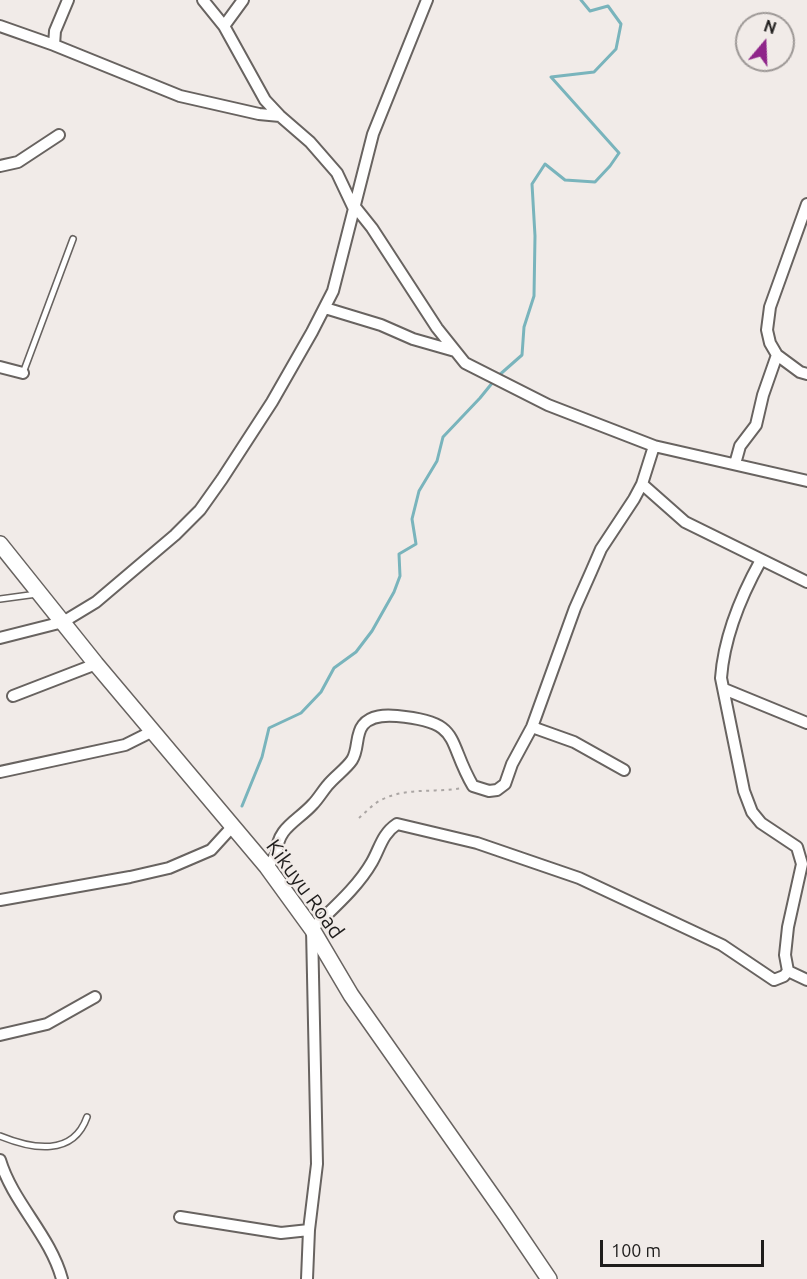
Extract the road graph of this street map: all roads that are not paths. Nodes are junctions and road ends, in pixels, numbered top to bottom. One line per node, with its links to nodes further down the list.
1 (68, 0): 7 (street)
2 (203, 0): 6 (street)
3 (243, 0): 6 (street)
4 (427, 0): 12 (street)
5 (0, 26): 7 (street)
6 (224, 27): 8 (street)
7 (54, 45): 8 (street)
8 (280, 116): 12 (street)
9 (59, 135): 10 (street)
10 (0, 166)
11 (807, 204): 13 (street)
12 (355, 210): 15 (street); 16 (street)
13 (802, 233): 17 (street)
14 (73, 239): 19 (lane)
15 (324, 308): 16 (street); 30 (street)
16 (455, 351): 21 (street)
17 (777, 355): 20 (street); 22 (street)
18 (0, 367): 19 (street)
19 (23, 373)
20 (807, 374)
21 (654, 446): 22 (street); 24 (street)
22 (735, 464): 23 (street)
23 (807, 481)
24 (642, 484): 26 (street); 36 (street)
25 (0, 544): 28 (main road, Kikuyu Road)
26 (761, 560): 27 (street); 33 (street)
27 (807, 582)
28 (39, 593): 29 (lane); 30 (main road, Kikuyu Road)
29 (0, 599)
30 (63, 622): 31 (street); 32 (main road, Kikuyu Road)
31 (0, 638)
32 (96, 664): 34 (street); 37 (main road, Kikuyu Road)
33 (724, 689): 35 (street); 44 (street)
34 (13, 696)
35 (807, 723)
36 (532, 727): 38 (street); 41 (street)
37 (153, 731): 39 (street); 40 (main road, Kikuyu Road)
38 (624, 770)
39 (0, 772)
40 (232, 827): 41 (main road, Kikuyu Road); 42 (street)
41 (267, 867): 43 (main road, Kikuyu Road)
42 (0, 900)
43 (312, 929): 44 (street); 52 (street); 55 (main road, Kikuyu Road)
44 (788, 971): 45 (street)
45 (807, 980)
46 (95, 997): 47 (street)
47 (0, 1035)
48 (87, 1117): 49 (lane)
49 (0, 1136)
50 (0, 1160): 53 (street)
51 (180, 1217): 52 (street)
52 (309, 1230): 54 (street)
53 (62, 1279)
54 (308, 1279)
55 (549, 1279)

